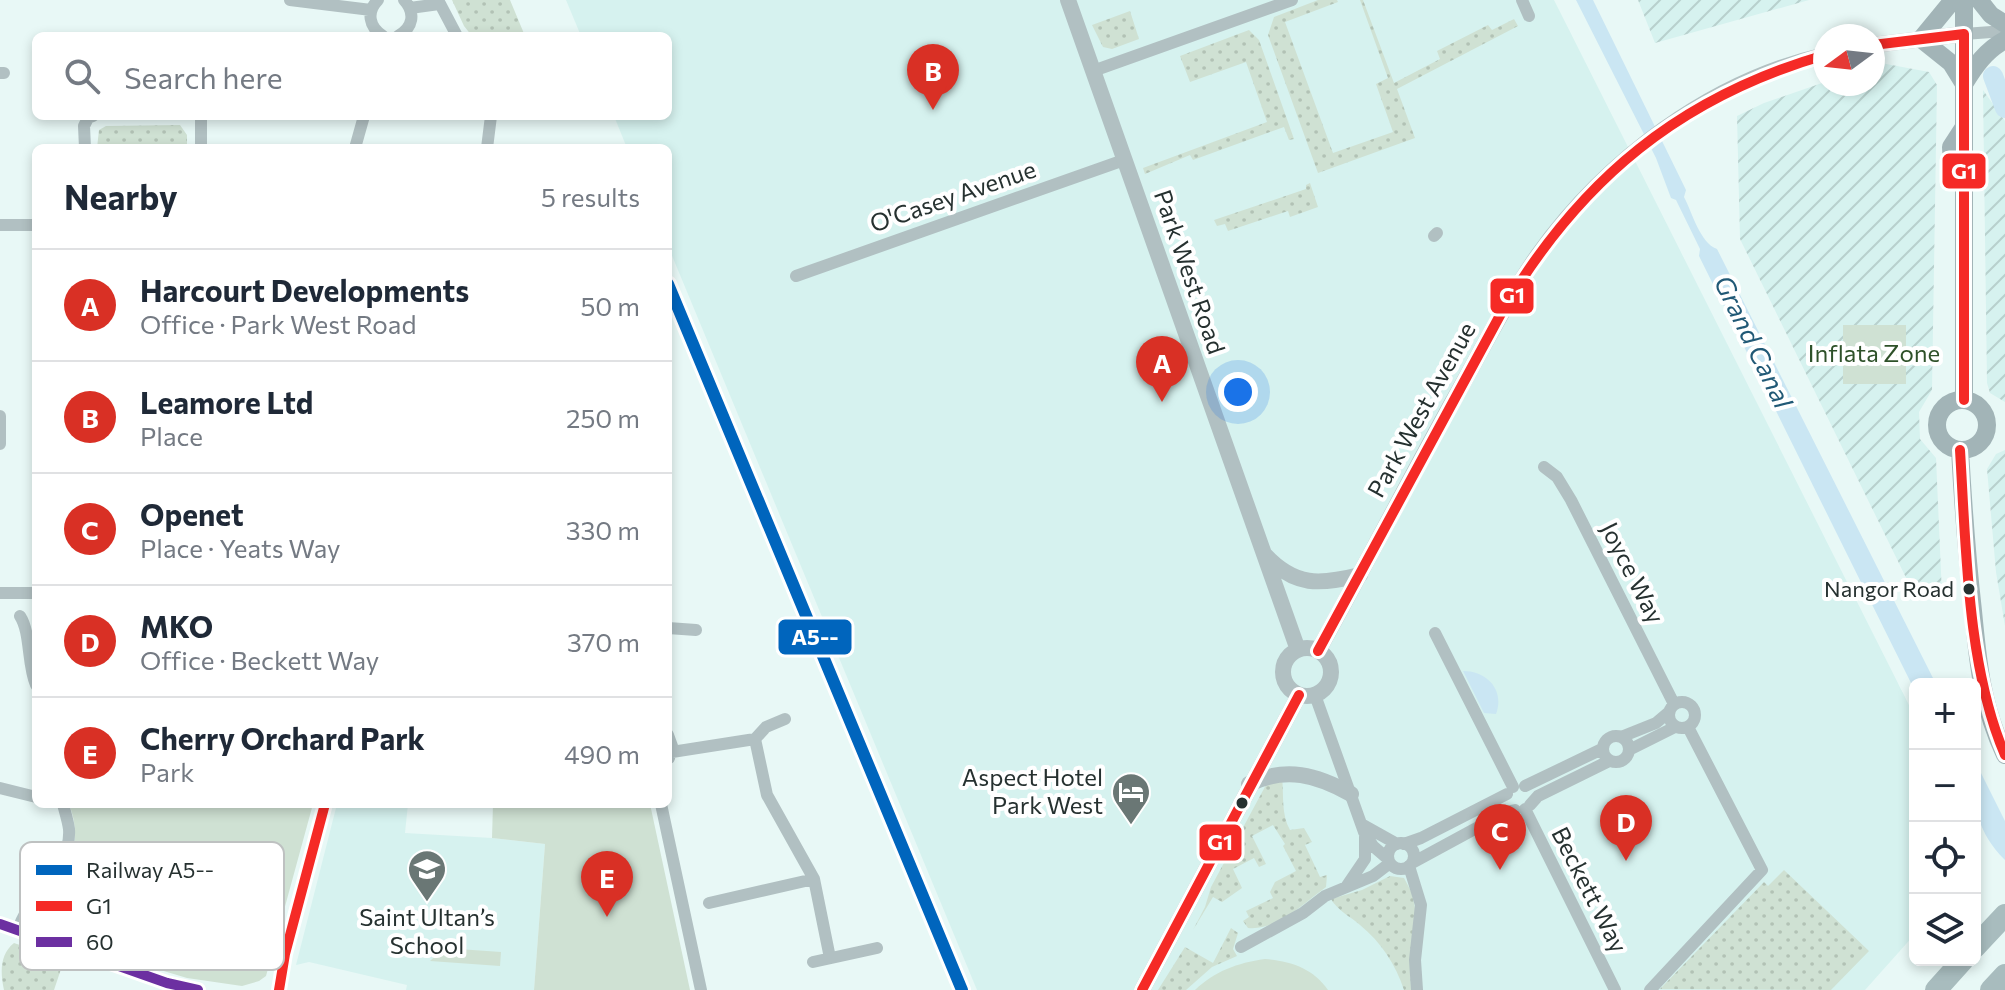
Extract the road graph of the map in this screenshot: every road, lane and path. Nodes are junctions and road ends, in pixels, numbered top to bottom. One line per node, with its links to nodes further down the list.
1 (290, 0): 10 (street)
2 (1068, 0): 22 (street, Park West Road)
3 (1292, 0): 22 (street)
4 (1522, 0): 11 (street)
5 (1953, 0): 18 (main road)
6 (1964, 0): 17 (main road)
7 (1979, 0): 12 (main road)
8 (439, 2): 9 (street); 16 (street)
9 (407, 4): 15 (street)
10 (375, 5): 14 (street)
11 (1529, 16)
12 (2005, 24)
13 (2005, 31): 17 (street)
14 (379, 32)
15 (402, 32)
16 (455, 32)
17 (1964, 34): 18 (street); 23 (main road)
18 (1921, 39): 20 (street); 23 (main road)
19 (2005, 40): 23 (main road)
20 (1885, 44)
21 (1813, 58): 42 (street, Park West Avenue)
22 (1093, 71): 32 (street, Park West Road)
23 (1964, 84): 36 (main road)
24 (87, 120): 28 (street)
25 (201, 120): 29 (street)
26 (363, 120): 30 (street)
27 (490, 120): 31 (street)
28 (85, 144)
29 (201, 144)
30 (356, 144)
31 (488, 144)
32 (1124, 160): 35 (street, O'Casey Avenue); 41 (street, Park West Road)
33 (0, 225): 34 (street)
34 (32, 225)
35 (796, 276)
36 (1964, 400): 39 (main road); 39 (main road)
37 (0, 416): 38 (street)
38 (0, 444)
39 (1960, 450): 60 (main road)
40 (1544, 467): 53 (street, Joyce Way)
41 (1264, 554): 42 (street); 49 (street, Park West Road)
42 (1360, 575): 50 (street, Park West Avenue)
43 (0, 593): 44 (street)
44 (32, 593)
45 (20, 616): 51 (street)
46 (672, 628): 47 (street)
47 (696, 630)
48 (1435, 633): 64 (street)
49 (1298, 650): 50 (street); 52 (street)
50 (1318, 651): 52 (street)
51 (32, 670)
52 (1307, 695): 62 (street); 65 (street)
53 (1672, 708): 55 (street); 55 (street); 56 (street)
54 (785, 719): 57 (street)
55 (1682, 727): 58 (street); 98 (street)
56 (1621, 737): 58 (street); 59 (street)
57 (755, 739): 61 (street); 76 (street)
58 (1629, 750): 59 (street)
59 (1606, 755): 64 (street); 70 (street)
60 (2005, 755)
61 (672, 756)
62 (1249, 784): 65 (street); 95 (street)
63 (0, 788): 66 (street)
64 (1515, 789): 70 (street); 70 (street); 73 (street)
65 (1351, 794): 71 (street)
66 (32, 796)
67 (64, 808): 72 (street)
68 (324, 808): 86 (street)
69 (662, 808): 94 (street)
70 (1523, 808): 75 (street); 97 (street, Beckett Way)
71 (1363, 828): 73 (street); 74 (street); 77 (street)
72 (67, 842)
73 (1400, 844): 74 (street); 75 (street)
74 (1389, 861): 75 (street); 77 (street)
75 (1411, 865): 96 (street)
76 (814, 879): 78 (street); 85 (street)
77 (1346, 887): 83 (street)
78 (709, 903)
79 (2002, 918): 82 (highway)
80 (8, 927): 81 (street)
81 (0, 940)
82 (1981, 941)
83 (1241, 947)
84 (877, 948): 85 (street)
85 (830, 958): 87 (street)
86 (284, 960)
87 (813, 962)
88 (1958, 966): 99 (highway)
89 (130, 970): 92 (street)
90 (282, 970): 93 (street)
91 (2005, 975): 100 (highway)
92 (198, 990)
93 (279, 990)
94 (701, 990)
95 (1142, 990)
96 (1417, 990)
97 (1615, 990)
98 (1650, 990)
99 (1936, 990)
100 (1991, 990)

